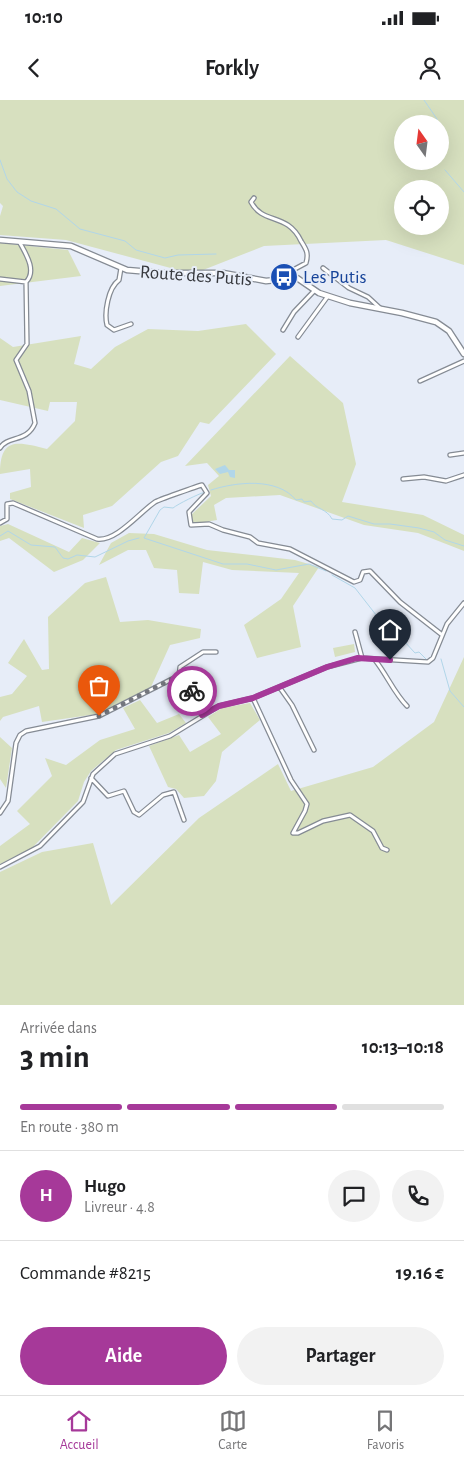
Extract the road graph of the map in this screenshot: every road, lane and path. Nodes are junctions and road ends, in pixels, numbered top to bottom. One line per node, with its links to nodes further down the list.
1 (254, 198): 7 (street)
2 (0, 240): 3 (street, Route des Putis)
3 (20, 243): 4 (street, Route des Putis); 8 (street)
4 (121, 268): 7 (street, Route des Putis); 12 (street)
5 (323, 268): 11 (street)
6 (0, 279): 8 (street)
7 (287, 279): 9 (street, Route des Putis)
8 (26, 282): 18 (street)
9 (315, 290): 10 (street, Route des Putis); 13 (street)
10 (328, 296): 11 (street, Route des Putis); 14 (street)
11 (380, 308): 15 (street, Route des Putis)
12 (131, 324)
13 (283, 330)
14 (298, 337)
15 (464, 354)
16 (464, 361): 17 (street)
17 (420, 380)
18 (0, 448)
19 (464, 453): 20 (street)
20 (450, 455)
21 (464, 475): 22 (street)
22 (403, 479)
23 (0, 523): 26 (street)
24 (464, 603): 26 (street)
25 (355, 632): 28 (street)
26 (441, 634): 29 (street)
27 (216, 652): 30 (street)
28 (362, 658): 29 (street); 31 (street)
29 (375, 659): 33 (street)
30 (179, 677): 34 (street); 37 (street)
31 (280, 688): 32 (street); 35 (street)
32 (253, 698): 34 (street); 39 (street)
33 (407, 706)
34 (202, 715): 36 (street)
35 (314, 750)
36 (90, 778): 38 (street); 40 (street)
37 (0, 813)
38 (184, 820)
39 (387, 850)
40 (0, 867)

